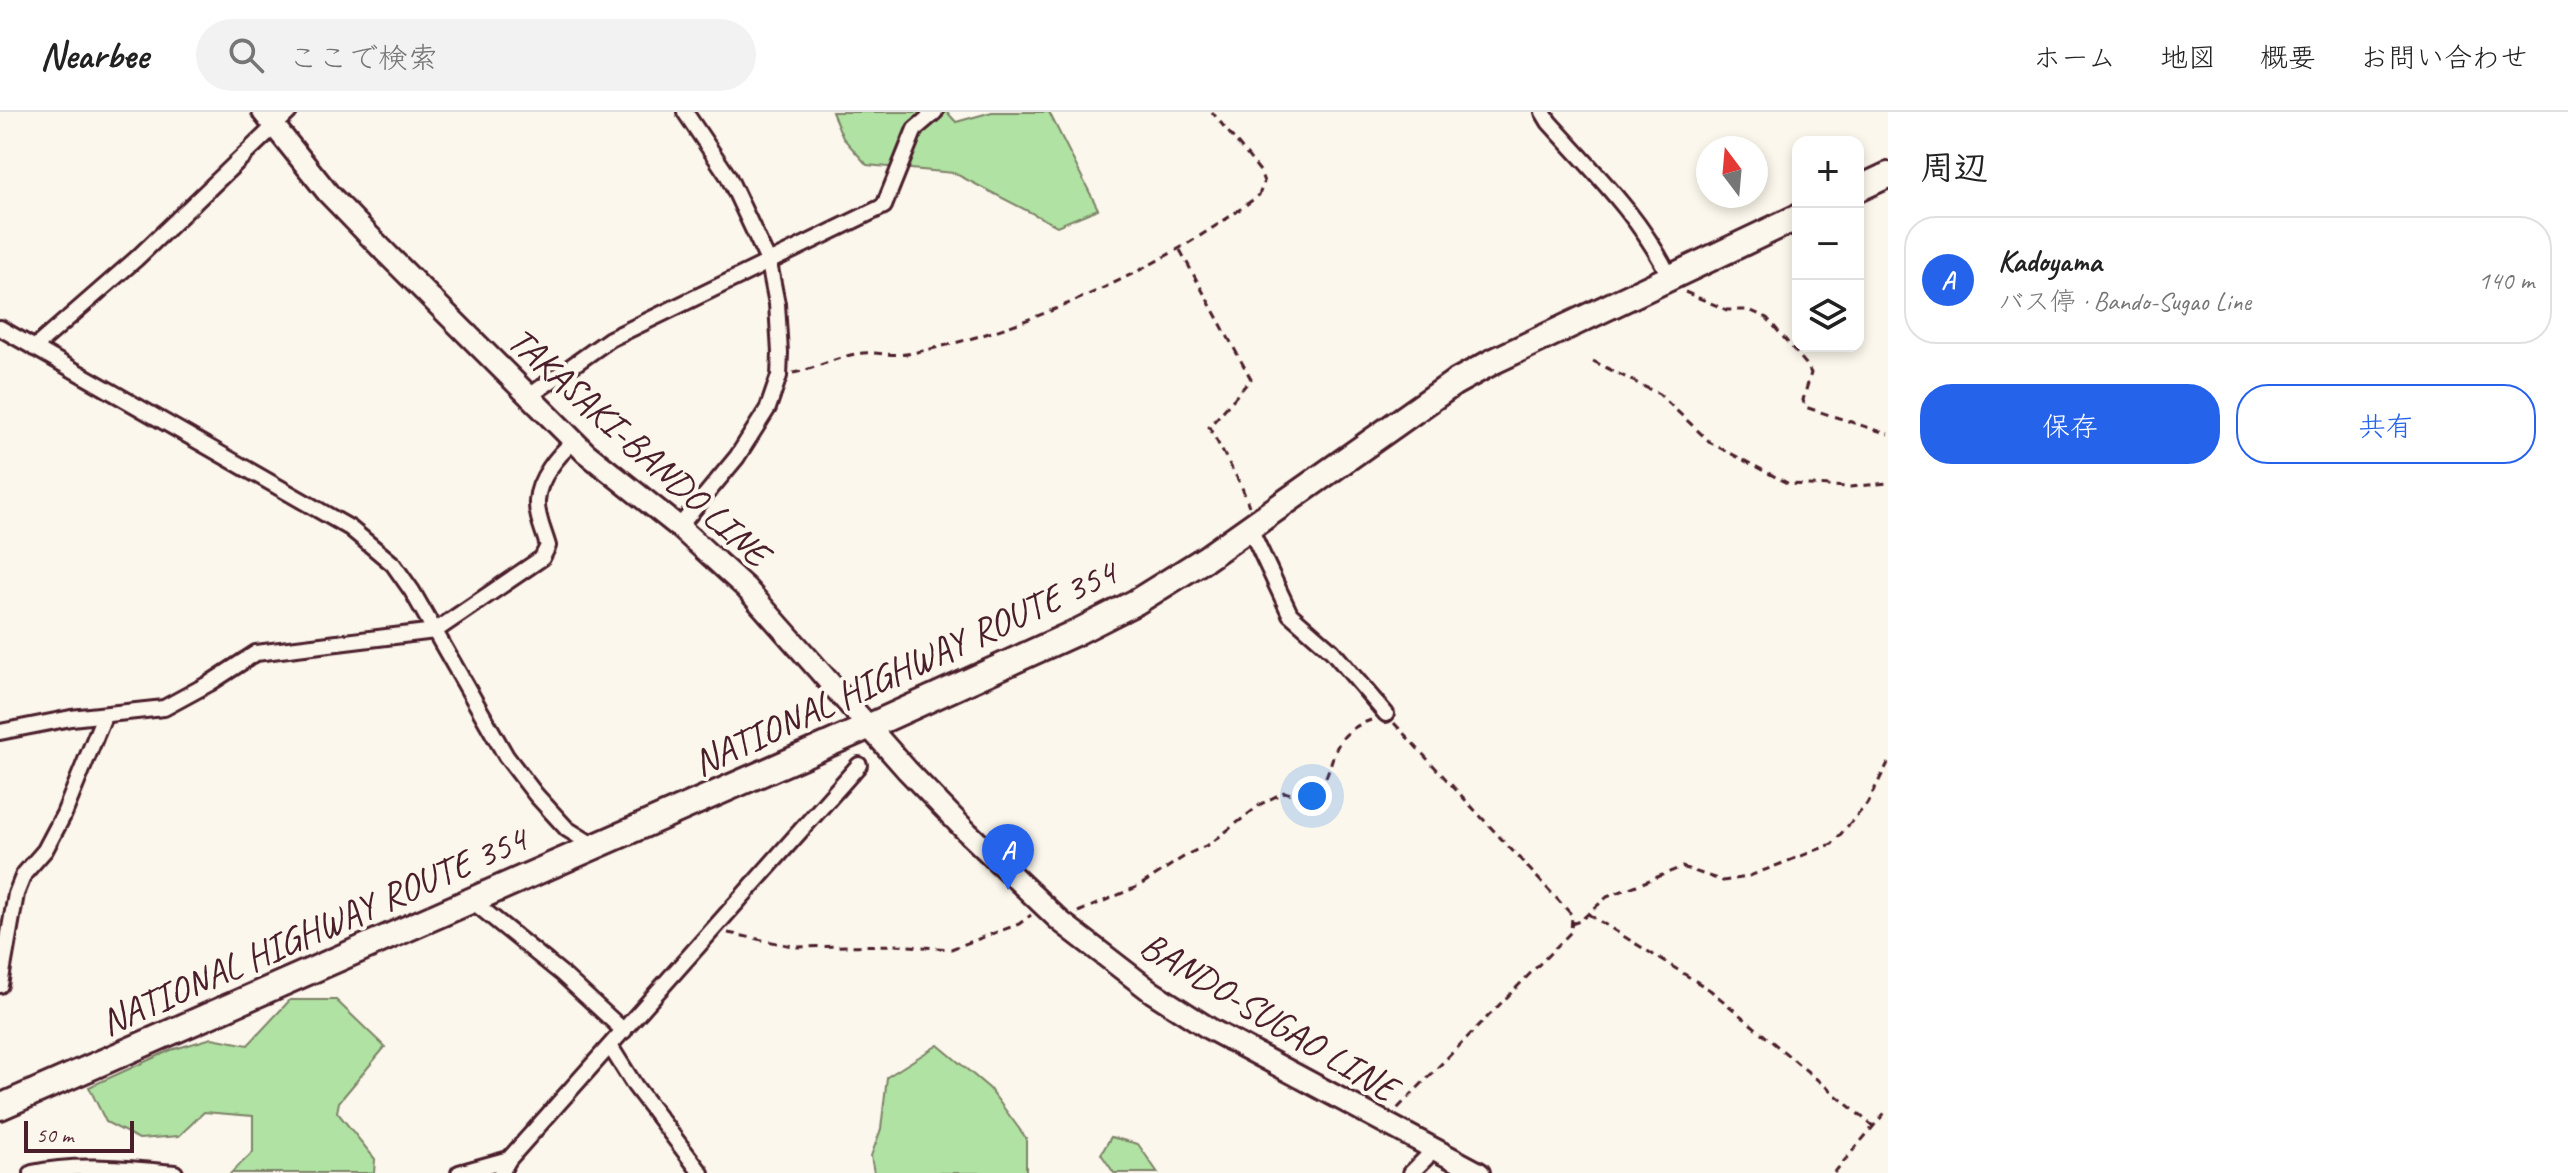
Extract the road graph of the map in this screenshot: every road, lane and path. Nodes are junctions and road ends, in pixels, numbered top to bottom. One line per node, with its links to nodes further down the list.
1 (685, 112): 10 (street)
2 (935, 112): 10 (street)
3 (1212, 112): 9 (path)
4 (1543, 112): 11 (street)
5 (275, 116): 13 (street); 16 (main road, TAKASAKI-BANDO LINE)
6 (1888, 175): 7 (highway)
7 (1864, 186)
8 (1792, 220): 11 (highway, NATIONAL HIGHWAY ROUTE 354)
9 (1180, 250): 15 (path); 20 (path)
10 (769, 263): 15 (street); 16 (street)
11 (1670, 278): 17 (path); 20 (highway, NATIONAL HIGHWAY ROUTE 354)
12 (0, 328): 13 (street)
13 (34, 348): 22 (street)
14 (1593, 361): 19 (path)
15 (779, 376): 21 (street)
16 (528, 397): 18 (main road, TAKASAKI-BANDO LINE)
17 (1888, 434)
18 (574, 441): 21 (main road, TAKASAKI-BANDO LINE); 22 (street)
19 (1888, 483)
20 (1252, 524): 23 (street); 25 (highway, NATIONAL HIGHWAY ROUTE 354)
21 (679, 527): 25 (main road, TAKASAKI-BANDO LINE)
22 (435, 631): 24 (street); 29 (street)
23 (1386, 714): 33 (path); 34 (path)
24 (104, 716): 26 (street); 36 (street)
25 (870, 726): 29 (highway, NATIONAL HIGHWAY ROUTE 354); 31 (main road, BANDO-SUGAO LINE)
26 (0, 732)
27 (1888, 763): 32 (path)
28 (859, 765): 35 (street)
29 (596, 847): 30 (highway, NATIONAL HIGHWAY ROUTE 354)
30 (471, 900): 37 (street); 39 (highway, NATIONAL HIGHWAY ROUTE 354)
31 (1044, 906): 33 (main road, BANDO-SUGAO LINE); 35 (path)
32 (1588, 914): 34 (path); 42 (path)
33 (1060, 921): 41 (main road, BANDO-SUGAO LINE)
34 (1571, 924): 41 (path)
35 (713, 929): 37 (street)
36 (0, 985)
37 (624, 1031): 38 (street)
38 (610, 1046): 44 (street); 49 (street)
39 (0, 1107)
40 (1888, 1109): 42 (path)
41 (1383, 1124): 43 (main road, BANDO-SUGAO LINE)
42 (1874, 1127): 52 (path)
43 (1431, 1147): 50 (street); 51 (main road, BANDO-SUGAO LINE)
44 (509, 1159): 47 (street); 48 (street)
45 (32, 1173): 46 (street)
46 (175, 1173)
47 (459, 1173)
48 (501, 1173)
49 (701, 1173)
50 (1411, 1173)
51 (1479, 1173)
52 (1834, 1173)

